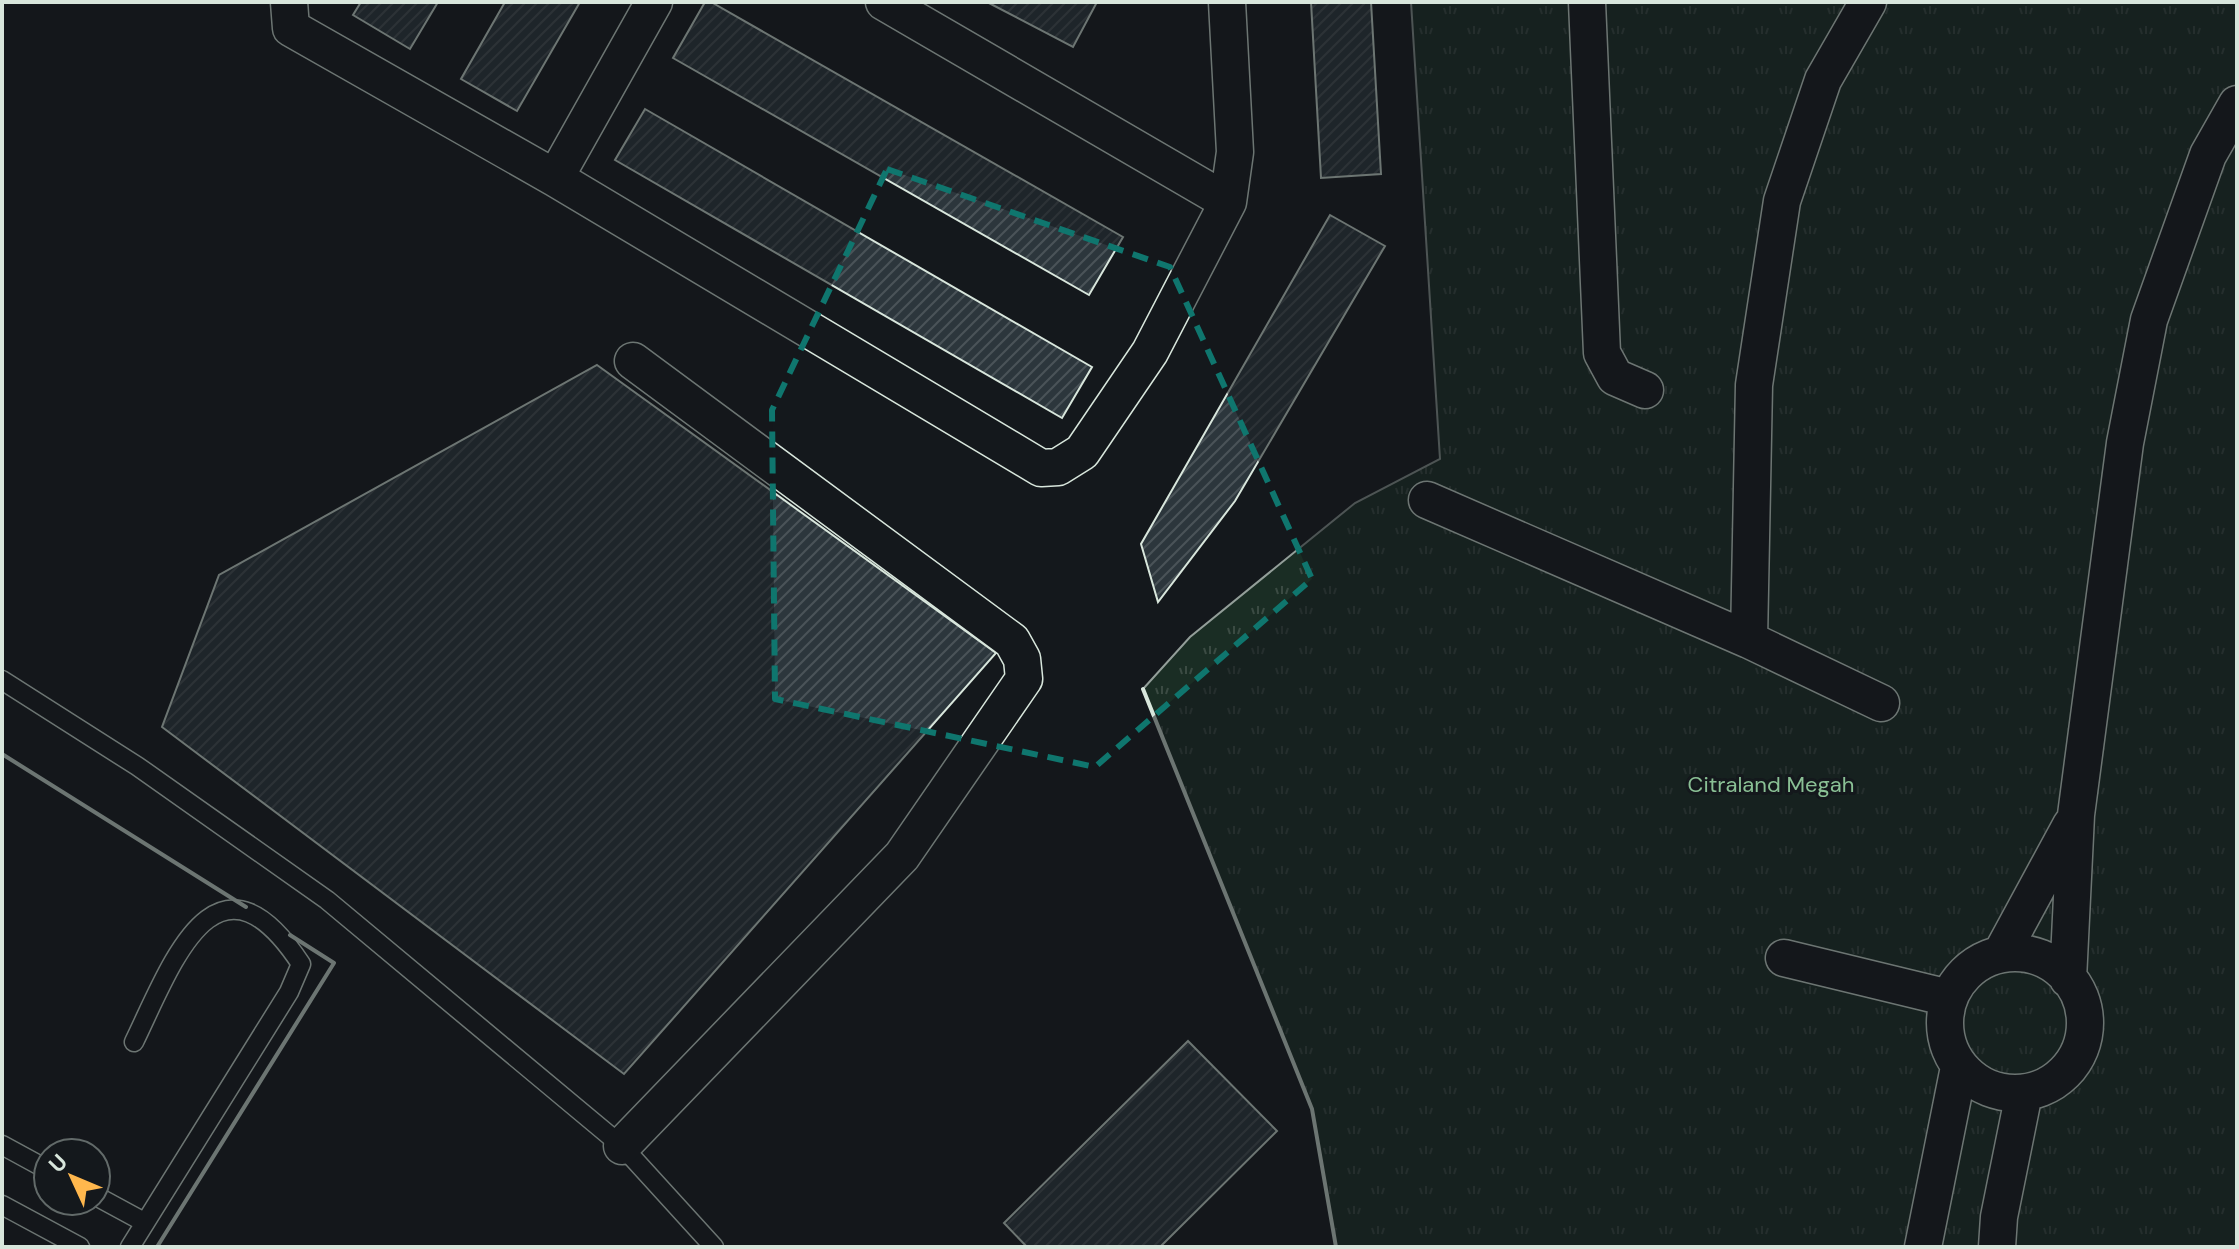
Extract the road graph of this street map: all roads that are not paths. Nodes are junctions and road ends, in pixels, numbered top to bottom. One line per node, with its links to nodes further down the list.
1 (289, 2): 8 (street)
2 (654, 2): 8 (street)
3 (884, 2): 9 (street)
4 (1227, 2): 9 (street)
5 (1587, 2): 11 (street)
6 (1868, 2): 13 (street)
7 (2237, 104): 16 (street)
8 (555, 178): 9 (street)
9 (1228, 202)
10 (633, 361): 25 (street)
11 (1645, 390)
12 (1427, 500): 13 (street)
13 (1749, 640): 15 (street)
14 (2, 680): 25 (lane)
15 (1881, 703)
16 (2076, 815): 17 (street); 19 (street)
17 (2001, 954): 19 (street); 20 (street)
18 (1784, 958): 20 (street)
19 (2068, 979): 23 (street)
20 (1949, 998): 22 (street)
21 (134, 1042): 29 (lane)
22 (1959, 1067): 23 (street); 33 (street)
23 (2024, 1093): 34 (street)
24 (2, 1145): 26 (lane)
25 (622, 1146): 32 (lane)
26 (32, 1161)
27 (2, 1205): 30 (lane)
28 (112, 1205): 29 (lane)
29 (144, 1222): 31 (lane)
30 (80, 1247)
31 (130, 1247)
32 (714, 1247)
33 (1923, 1247)
34 (1997, 1247)

